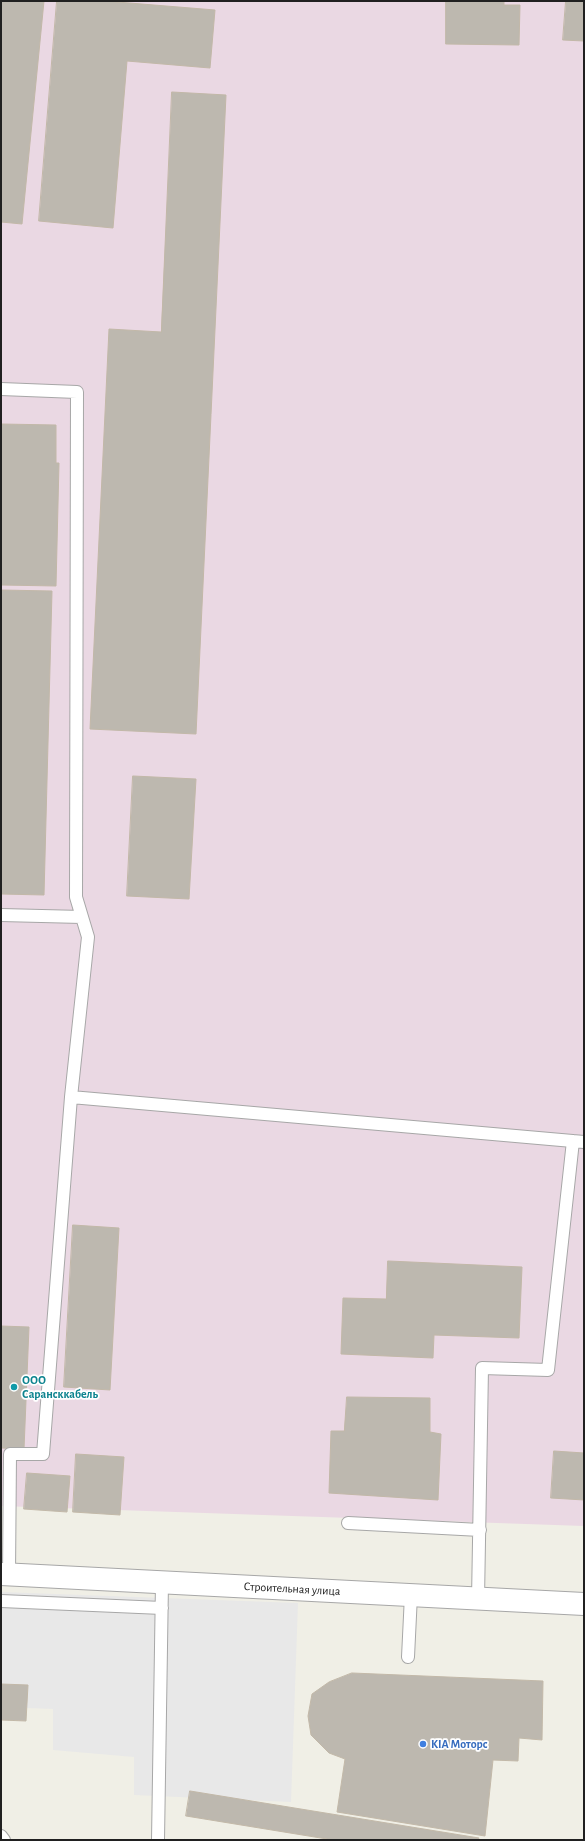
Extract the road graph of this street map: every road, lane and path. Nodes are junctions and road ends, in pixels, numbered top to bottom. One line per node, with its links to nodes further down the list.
1 (1, 389): 3 (lane)
2 (1, 915): 3 (lane)
3 (82, 917): 4 (lane)
4 (71, 1097): 5 (lane); 8 (lane)
5 (578, 1142): 7 (lane)
6 (348, 1523): 7 (lane)
7 (480, 1530): 11 (lane)
8 (5, 1574): 9 (street, Строительная улица)
9 (162, 1583): 10 (street, Строительная улица); 14 (lane)
10 (411, 1596): 11 (street, Строительная улица); 15 (lane)
11 (478, 1599): 13 (street, Строительная улица)
12 (1, 1601): 14 (lane)
13 (584, 1604)
14 (162, 1608): 18 (lane)
15 (408, 1657)
16 (1, 1836): 17 (lane)
17 (4, 1840)
18 (158, 1840)

